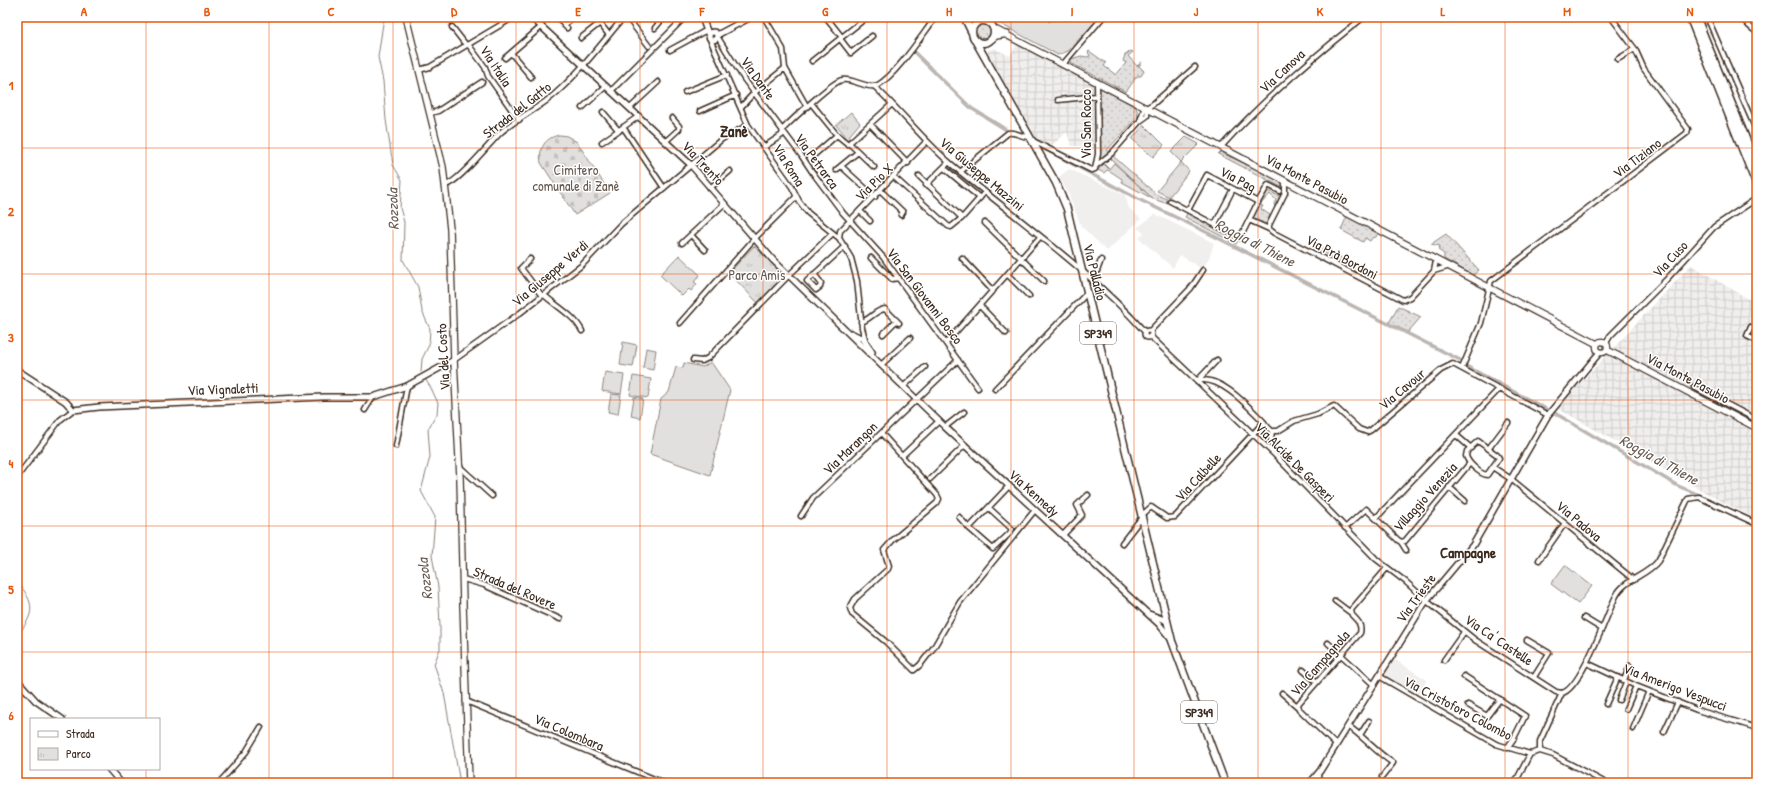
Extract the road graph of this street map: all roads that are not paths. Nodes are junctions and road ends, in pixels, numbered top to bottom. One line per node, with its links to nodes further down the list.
1 (406, 17): 55 (main road, Via del Costo)
2 (514, 17): 42 (street)
3 (531, 17): 28 (street, Via Trento)
4 (558, 17): 5 (street)
5 (573, 17)
6 (595, 17): 26 (street)
7 (624, 17): 35 (street, Strada del Gatto)
8 (627, 17): 43 (street)
9 (664, 17): 29 (street)
10 (685, 17): 63 (street)
11 (702, 17): 31 (street); 36 (street)
12 (750, 17): 36 (street)
13 (764, 17): 54 (street)
14 (826, 17): 37 (street)
15 (867, 17): 37 (street)
16 (936, 17): 62 (street)
17 (965, 17): 33 (main road, SP349)
18 (1104, 17): 51 (street)
19 (1364, 17): 100 (street, Via Canova)
20 (1611, 17): 44 (street, Via Tiziano)
21 (1690, 17): 119 (highway)
22 (1696, 17): 109 (highway)
23 (1708, 17): 92 (street)
24 (1741, 17): 32 (street)
25 (980, 19): 30 (main road); 33 (main road)
26 (600, 23): 35 (street); 39 (street)
27 (452, 27): 42 (street, Via Italia)
28 (541, 27): 46 (street); 52 (street, Via Trento)
29 (655, 28)
30 (993, 28): 34 (main road, Via Monte Pasubio); 40 (main road)
31 (707, 30): 36 (street); 45 (street)
32 (1754, 30)
33 (971, 31): 41 (main road, SP349)
34 (1007, 34): 40 (main road); 51 (main road, Via Monte Pasubio)
35 (609, 35): 52 (street, Strada del Gatto)
36 (714, 36): 56 (street, Via Roma); 65 (street, Via Dante)
37 (841, 36): 38 (street); 49 (street)
38 (872, 36)
39 (581, 38)
40 (990, 40): 41 (main road); 50 (main road)
41 (976, 42): 50 (main road, SP349)
42 (467, 44): 55 (street); 85 (street, Via Italia)
43 (649, 46)
44 (1635, 49): 48 (street); 170 (street, Via Tiziano)
45 (670, 50)
46 (511, 53): 47 (street); 57 (street)
47 (506, 58)
48 (1618, 58)
49 (812, 61)
50 (987, 61): 94 (main road, Via Palladio / SP349)
51 (1064, 64): 58 (main road, Via Monte Pasubio)
52 (584, 66): 61 (street, Via Trento); 85 (street, Strada del Gatto)
53 (1195, 67): 76 (street)
54 (784, 68): 65 (street); 73 (street)
55 (419, 70): 79 (main road, Via del Costo)
56 (726, 75): 64 (street); 66 (street, Via Roma)
57 (531, 77)
58 (1097, 81): 67 (street, Via San Rocco); 70 (main road, Via Monte Pasubio)
59 (482, 82): 79 (street)
60 (658, 82): 75 (street)
61 (606, 86): 63 (street, Via Trento); 74 (street)
62 (874, 86): 69 (street); 71 (street, Via Giuseppe Mazzini)
63 (611, 91): 75 (street, Via Trento)
64 (685, 92)
65 (754, 93): 72 (street); 91 (street, Via Dante)
66 (736, 95): 72 (street, Via Roma); 77 (street)
67 (1097, 96): 68 (street); 107 (street, Via San Rocco)
68 (1058, 100)
69 (811, 103): 73 (street); 93 (street)
70 (1138, 103): 76 (main road, Via Monte Pasubio); 81 (street)
71 (892, 104): 87 (street); 97 (street, Via Giuseppe Mazzini)
72 (741, 107): 88 (street, Via Roma)
73 (807, 107): 91 (street)
74 (582, 108)
75 (630, 108): 82 (street, Via Trento)
76 (1148, 108): 80 (main road, Via Monte Pasubio); 81 (street); 83 (street)
77 (700, 111)
78 (603, 112): 90 (street)
79 (431, 113): 117 (main road, Via del Costo)
80 (1158, 113): 83 (street); 100 (main road, Via Monte Pasubio)
81 (1142, 114): 86 (street)
82 (639, 116): 89 (street); 95 (street, Via Trento)
83 (1147, 116): 86 (street)
84 (672, 118): 95 (street)
85 (520, 120): 117 (street, Strada del Gatto)
86 (1140, 121): 107 (street)
87 (870, 124): 98 (street); 104 (street)
88 (748, 125): 99 (street, Via Roma); 105 (street, Via Giuseppe Verdi)
89 (624, 127): 90 (street); 121 (street)
90 (619, 131): 96 (street)
91 (782, 132): 99 (street); 139 (street, Via Petrarca)
92 (1757, 132)
93 (837, 135): 98 (street); 102 (street)
94 (1032, 139): 107 (street, Via San Rocco); 113 (street, Via San Rocco); 163 (main road, Via Palladio / SP349)
95 (666, 141): 105 (street, Via Trento)
96 (602, 142)
97 (926, 142): 103 (street, Via Giuseppe Mazzini); 104 (street, Via Pio X)
98 (850, 144): 101 (street)
99 (764, 147): 127 (street, Via Roma)
100 (1221, 147): 116 (main road, Via Monte Pasubio)
101 (858, 152): 106 (street); 108 (street)
102 (814, 155)
103 (949, 162): 110 (street); 113 (street, Via Giuseppe Mazzini)
104 (908, 163): 115 (street, Via Pio X)
105 (691, 165): 121 (street, Via Giuseppe Verdi); 122 (street, Via Trento)
106 (841, 166): 111 (street); 128 (street)
107 (1097, 166)
108 (874, 167)
109 (1757, 167)
110 (944, 168): 118 (street); 129 (street)
111 (836, 170)
112 (730, 171): 122 (street)
113 (960, 172): 125 (street, Via Giuseppe Mazzini)
114 (919, 176): 118 (street)
115 (894, 177): 124 (street, Via Pio X); 137 (street)
116 (1285, 180): 120 (main road, Via Monte Pasubio); 126 (street)
117 (445, 185): 195 (main road, Via del Costo)
118 (926, 185): 137 (street)
119 (1757, 185)
120 (1295, 186): 126 (street); 159 (main road, Via Monte Pasubio)
121 (664, 188): 174 (street, Via Giuseppe Verdi)
122 (710, 188): 133 (street, Via Trento)
123 (1233, 189): 132 (street, Via Pag); 134 (street, Via Pag); 142 (street)
124 (881, 191): 128 (street, Via Pio X); 136 (street)
125 (985, 192): 129 (street); 148 (street, Via Giuseppe Mazzini)
126 (1282, 192): 132 (street, Via Pag); 144 (street)
127 (796, 196): 143 (street, Via Roma); 150 (street)
128 (875, 197): 135 (street, Via Pio X)
129 (980, 198): 137 (street)
130 (1756, 199): 190 (street, Via Cuso)
131 (1170, 200): 134 (street, Via Pag)
132 (1258, 202): 138 (street, Via Pag)
133 (724, 204): 147 (street); 150 (street, Via Trento)
134 (1188, 210): 142 (street, Via Pag)
135 (860, 211): 139 (street, Via Pio X); 140 (street)
136 (901, 215)
137 (962, 218)
138 (1249, 220): 142 (street, Via Pag); 144 (street)
139 (850, 221): 145 (street, Via Pio X); 167 (street, Via San Giovanni Bosco)
140 (870, 221)
141 (985, 223): 157 (street)
142 (1215, 224)
143 (828, 228): 145 (street, Via Roma); 146 (street, Via Roma)
144 (1269, 229): 162 (street, Via Prà Bordoni)
145 (840, 231): 149 (street)
146 (833, 233): 149 (street, Via Roma); 165 (street)
147 (691, 235): 151 (street); 153 (street)
148 (1040, 237): 157 (street); 163 (street, Via Giuseppe Mazzini)
149 (839, 238): 152 (street, Via Roma)
150 (754, 239): 165 (street, Via Trento); 179 (street)
151 (682, 243)
152 (845, 246): 164 (street); 178 (street, Via Roma)
153 (705, 250)
154 (871, 258): 167 (street)
155 (962, 258): 172 (street)
156 (530, 259): 174 (street)
157 (1021, 259): 166 (street); 168 (street)
158 (1101, 260): 169 (street)
159 (1436, 261): 160 (main road, Via Monte Pasubio); 162 (street)
160 (1447, 266): 162 (street, Via Prà Bordoni); 170 (main road, Via Monte Pasubio)
161 (1203, 270): 184 (street)
162 (1434, 271)
163 (1083, 273): 169 (street, Via Alcide De Gasperi); 173 (main road, Via Palladio / SP349)
164 (814, 274): 171 (street); 171 (street)
165 (789, 275): 175 (street, Via Trento); 196 (street)
166 (1008, 275): 172 (street); 176 (street)
167 (898, 278): 189 (street, Via San Giovanni Bosco)
168 (1044, 281)
169 (1093, 282): 184 (street, Via Alcide De Gasperi)
170 (1488, 287): 191 (main road, Via Monte Pasubio); 201 (street)
171 (816, 290): 175 (street)
172 (993, 291): 177 (street)
173 (1088, 291): 208 (street); 246 (main road, Via Palladio / SP349)
174 (543, 295): 182 (street); 195 (street, Via Giuseppe Verdi)
175 (811, 295): 186 (street, Via Trento)
176 (1029, 296)
177 (980, 306): 183 (street); 189 (street)
178 (861, 322): 180 (street, Via Roma); 185 (street)
179 (680, 323)
180 (862, 328): 186 (street); 192 (street, Via Roma)
181 (1757, 330): 188 (street)
182 (582, 331)
183 (1006, 333)
184 (1148, 333): 203 (street, Via Alcide De Gasperi)
185 (883, 334)
186 (858, 338): 192 (street, Via Trento)
187 (910, 338): 199 (street)
188 (1757, 341)
189 (946, 343): 197 (street, Via San Giovanni Bosco)
190 (1606, 343): 191 (main road); 193 (main road)
191 (1597, 344): 194 (main road)
192 (865, 346): 199 (street, Via Kennedy)
193 (1607, 350): 194 (main road); 221 (main road, Via Monte Pasubio)
194 (1600, 352): 215 (street, Via Trieste)
195 (454, 360): 204 (street, Via Vignaletti); 233 (main road, Via del Costo)
196 (693, 360)
197 (958, 360): 206 (street, Via San Giovanni Bosco); 211 (street, Via Marangon)
198 (1217, 360): 203 (street)
199 (880, 364): 205 (street, Via Kennedy)
200 (925, 367): 205 (street)
201 (1462, 368): 209 (street, Via Cavour); 222 (street, Via Cavour)
202 (17, 370): 212 (street)
203 (1197, 380): 218 (street); 224 (street, Via Alcide De Gasperi)
204 (407, 386): 210 (street, Via Vignaletti); 227 (street)
205 (904, 386): 211 (street, Via Kennedy)
206 (978, 388)
207 (1694, 388): 216 (street, Via Monte Pasubio)
208 (995, 389)
209 (1499, 389): 215 (street, Via Cavour); 225 (street, Villaggio Venezia)
210 (373, 397): 212 (street, Via Vignaletti); 213 (street)
211 (917, 398): 217 (street, Via Kennedy); 223 (street, Via Marangon)
212 (73, 410): 235 (street)
213 (364, 410)
214 (964, 412): 220 (street)
215 (1548, 415): 237 (street, Via Trieste)
216 (1757, 420)
217 (939, 421): 220 (street, Via Kennedy); 230 (street)
218 (1264, 422): 222 (street); 224 (street, Via Calbelle)
219 (1508, 423): 229 (street)
220 (946, 427): 226 (street, Via Kennedy)
221 (1757, 428)
222 (1272, 431): 231 (street)
223 (882, 434): 244 (street); 245 (street, Via Marangon)
224 (1252, 435): 231 (street, Via Alcide De Gasperi); 246 (street, Via Calbelle)
225 (1456, 435): 228 (street); 248 (street, Villaggio Venezia)
226 (964, 445): 236 (street); 238 (street, Via Kennedy)
227 (396, 446)
228 (1471, 448): 229 (street); 232 (street, Villaggio Venezia)
229 (1489, 448): 234 (street)
230 (904, 454)
231 (1275, 455): 252 (street, Via Alcide De Gasperi)
232 (1470, 463): 234 (street, Villaggio Venezia); 239 (street, Villaggio Venezia)
233 (460, 467): 241 (street); 259 (main road, Via del Costo)
234 (1494, 468): 237 (street)
235 (17, 476)
236 (930, 479)
237 (1511, 479): 249 (street, Via Padova); 262 (street, Via Trieste)
238 (1009, 486): 243 (street); 244 (street, Via Kennedy)
239 (1449, 487): 242 (street); 254 (street, Villaggio Venezia)
240 (1088, 495): 253 (street)
241 (492, 496)
242 (1465, 501)
243 (989, 508): 251 (street); 251 (street)
244 (1035, 510): 253 (street, Via Kennedy)
245 (801, 516)
246 (1142, 516): 255 (street); 263 (main road, Via Palladio / SP349)
247 (959, 517): 251 (street)
248 (1376, 518): 252 (street); 254 (street, Villaggio Venezia)
249 (1565, 523): 257 (street); 260 (street, Via Padova)
250 (1757, 524): 260 (street)
251 (970, 528)
252 (1345, 528): 258 (street, Via Alcide De Gasperi)
253 (1063, 535): 265 (street, Via Kennedy)
254 (1401, 542): 256 (street)
255 (1122, 543)
256 (1406, 550)
257 (1539, 560)
258 (1387, 568): 262 (street, Via Alcide De Gasperi); 264 (street, Via Campagnola)
259 (463, 578): 268 (street, Strada del Rovere); 295 (main road, Via del Costo)
260 (1635, 579): 271 (street)
261 (1335, 601): 264 (street, Via Campagnola)
262 (1426, 601): 272 (street, Via Ca' Castelle); 281 (street, Via Trieste)
263 (1164, 606): 266 (street); 269 (main road, Via Palladio / SP349)
264 (1351, 613): 276 (street, Via Campagnola)
265 (1148, 614): 266 (street); 270 (street, Via Kennedy)
266 (1156, 615): 269 (street)
267 (1584, 618): 271 (street)
268 (560, 619)
269 (1168, 622): 270 (street); 274 (main road, SP349)
270 (1159, 624): 274 (street, Via Kennedy)
271 (1602, 629): 278 (street)
272 (1464, 632): 277 (street); 283 (street, Via Ca' Castelle)
273 (1527, 640): 283 (street)
274 (1172, 641): 320 (main road, SP349)
275 (1328, 643): 276 (street)
276 (1341, 655): 287 (street, Via Campagnola); 288 (street)
277 (1444, 660)
278 (1587, 663): 284 (street, Via Amerigo Vespucci); 292 (street)
279 (1630, 666): 286 (street)
280 (1302, 670): 287 (street)
281 (1379, 676): 288 (street, Via Trieste); 310 (street, Via Cristoforo Colombo)
282 (1464, 676): 293 (street)
283 (1534, 677): 292 (street, Via Ca' Castelle)
284 (1618, 677): 286 (street, Via Amerigo Vespucci); 297 (street)
285 (17, 680): 301 (street)
286 (1625, 681): 289 (street, Via Amerigo Vespucci); 294 (street)
287 (1317, 682): 299 (street, Via Campagnola)
288 (1374, 685): 303 (street, Via Trieste)
289 (1636, 686): 290 (street, Via Amerigo Vespucci); 300 (street)
290 (1649, 691): 296 (street, Via Amerigo Vespucci); 306 (street)
291 (1282, 693): 299 (street, Via Campagnola)
292 (1562, 693): 311 (street)
293 (1500, 700): 298 (street); 310 (street)
294 (1619, 700)
295 (466, 701): 318 (main road, Via del Costo); 319 (street, Via Colombara)
296 (1678, 702): 305 (street, Via Amerigo Vespucci); 307 (street)
297 (1606, 704)
298 (1468, 705)
299 (1298, 707): 309 (street, Via Campagnola)
300 (1626, 709)
301 (61, 718)
302 (1368, 721): 308 (street)
303 (1348, 726): 308 (street); 309 (street, Via Trieste)
304 (261, 727): 317 (street)
305 (1757, 728)
306 (1633, 729)
307 (1664, 732)
308 (1360, 734): 315 (street)
309 (1336, 745): 314 (street, Via Trieste)
310 (1507, 748): 312 (street, Via Cristoforo Colombo)
311 (1540, 751): 312 (street); 324 (street)
312 (1530, 754): 323 (street)
313 (110, 770): 316 (street)
314 (1318, 775): 321 (street, Via Trieste); 322 (street)
315 (1382, 776)
316 (121, 783)
317 (219, 783)
318 (470, 783)
319 (664, 783)
320 (1225, 783)
321 (1310, 783)
322 (1320, 783)
323 (1515, 783)
324 (1606, 783)

